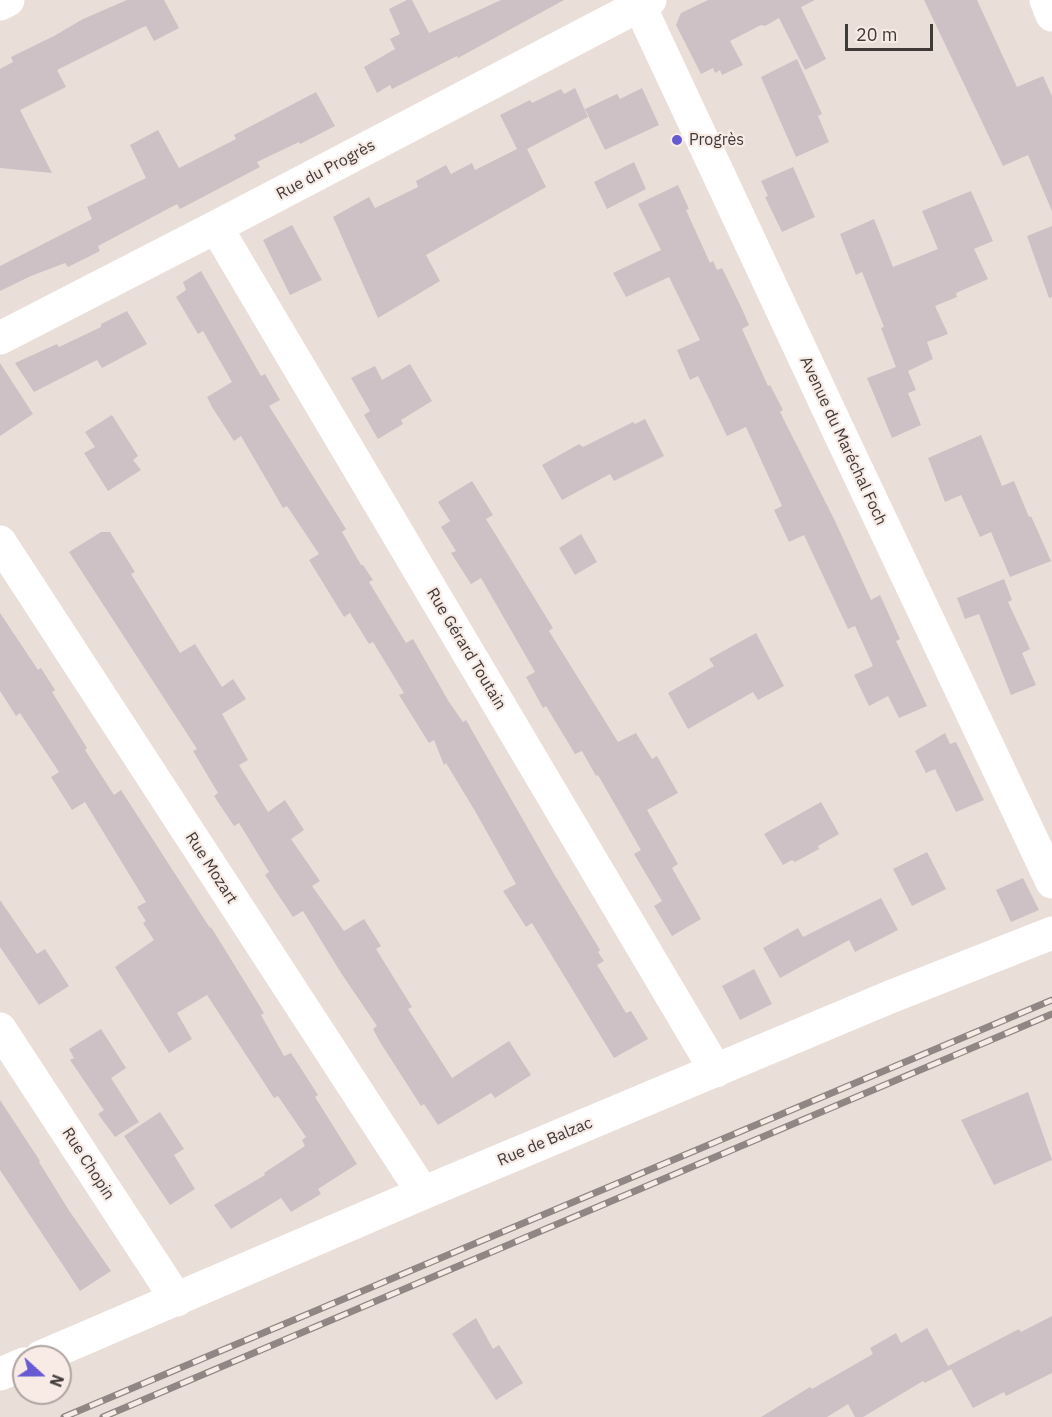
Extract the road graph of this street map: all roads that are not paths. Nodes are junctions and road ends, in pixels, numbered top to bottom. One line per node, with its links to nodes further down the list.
1 (8, 0): 4 (street)
2 (1046, 0): 5 (street)
3 (642, 2): 6 (street, Rue du Progrès); 9 (street, Avenue du Maréchal Foch)
4 (0, 4)
5 (1052, 15)
6 (216, 227): 7 (street, Rue du Progrès); 12 (street, Rue Gérard Toutain)
7 (0, 338)
8 (0, 542): 13 (street, Rue Mozart)
9 (1052, 882)
10 (1052, 933): 12 (street, Rue de Balzac)
11 (0, 1029): 14 (street, Rue Chopin)
12 (716, 1071): 13 (street, Rue de Balzac)
13 (423, 1193): 14 (street, Rue de Balzac)
14 (177, 1300): 15 (street, Rue de Balzac)
15 (70, 1345)

